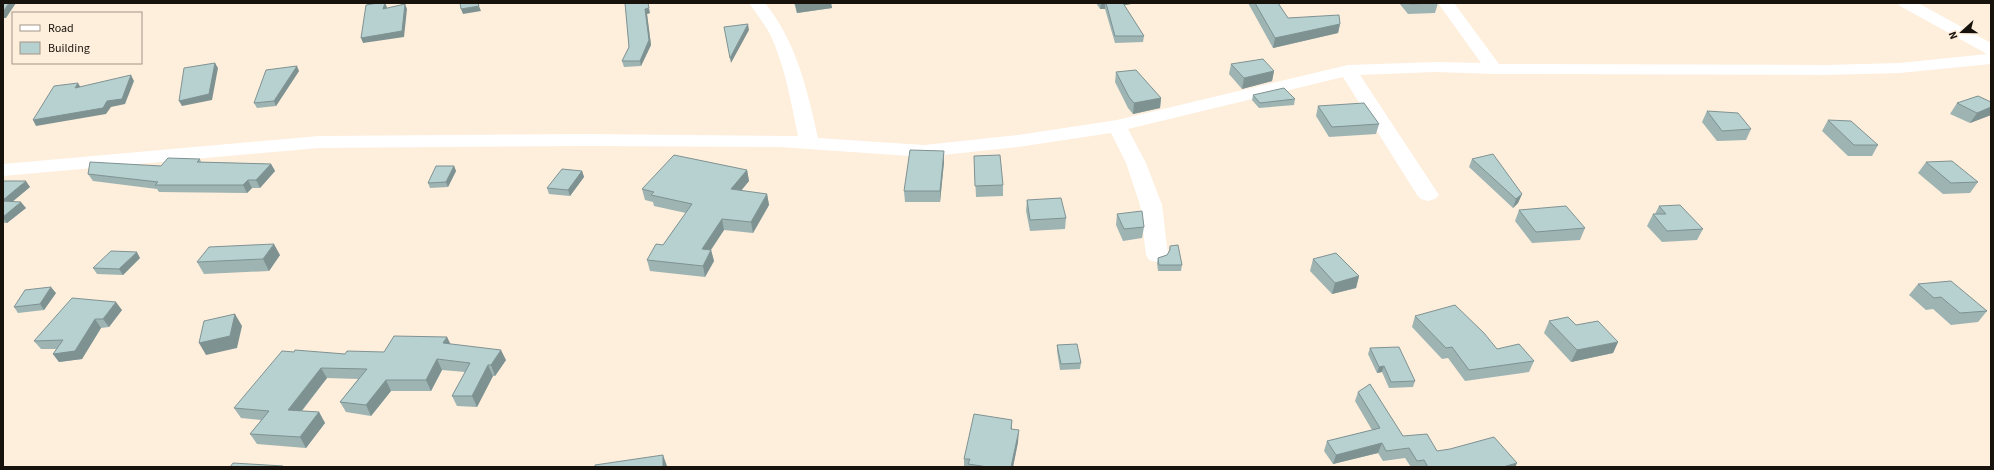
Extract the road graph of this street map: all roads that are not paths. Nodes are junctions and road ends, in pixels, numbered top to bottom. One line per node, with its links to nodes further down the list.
1 (757, 3): 9 (street)
2 (1446, 3): 7 (street)
3 (1906, 3): 4 (street)
4 (1991, 50)
5 (1991, 58): 7 (street)
6 (1348, 70): 7 (street); 8 (street); 11 (street)
7 (1494, 70)
8 (1118, 126): 9 (street); 12 (street)
9 (808, 143): 10 (street)
10 (3, 170)
11 (1428, 195)
12 (1157, 255)

